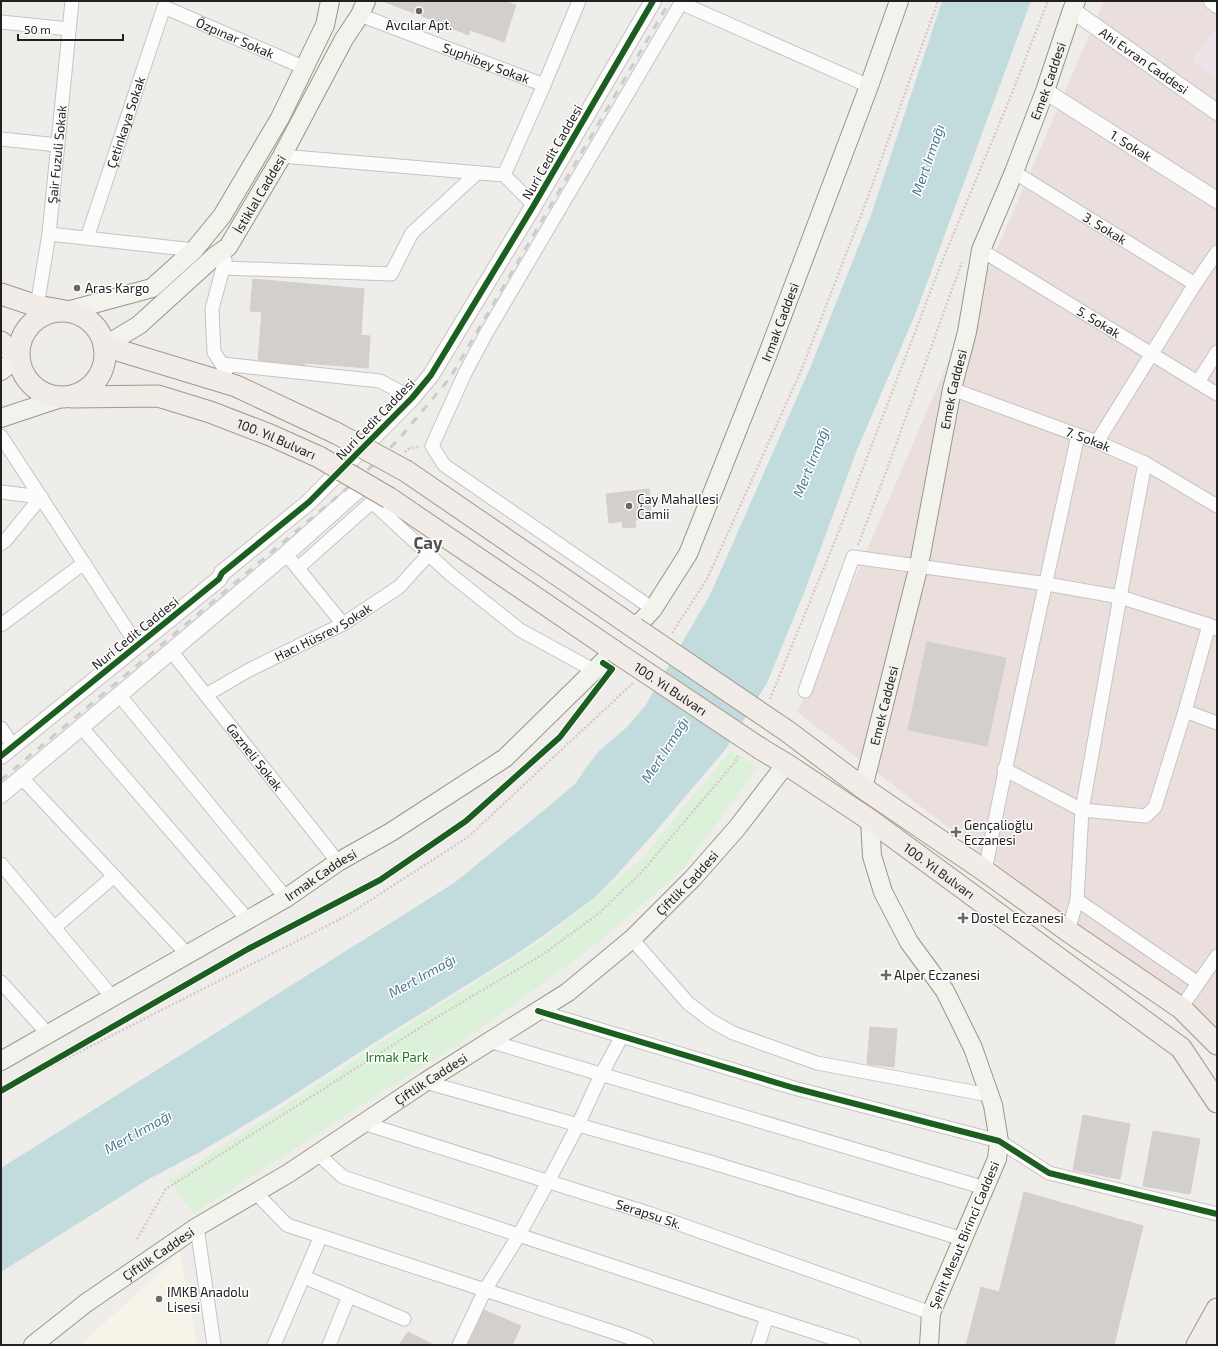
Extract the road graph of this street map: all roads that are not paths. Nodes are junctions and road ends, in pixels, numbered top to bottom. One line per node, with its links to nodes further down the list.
1 (72, 1): 12 (street, Şair Fuzuli Sokak)
2 (330, 1): 13 (main road, İstiklal Caddesi)
3 (579, 1): 14 (street)
4 (653, 1): 25 (street, Nuri Cedit Caddesi)
5 (899, 1): 15 (main road, Irmak Caddesi)
6 (1212, 1): 8 (street)
7 (1074, 5): 16 (main road, Emek Caddesi); 17 (street, Ahi Evran Caddesi)
8 (1217, 5)
9 (164, 7): 13 (street, Özpınar Sokak); 27 (street, Çetinkaya Sokak)
10 (363, 8): 14 (street, Suphibey Sokak); 20 (main road, İstiklal Caddesi)
11 (1, 22): 12 (street)
12 (70, 29): 19 (street, Şair Fuzuli Sokak)
13 (305, 68): 29 (main road, İstiklal Caddesi)
14 (544, 85): 23 (street)
15 (869, 86): 67 (main road, Irmak Caddesi); 67 (street)
16 (1045, 91): 21 (main road, Emek Caddesi); 24 (street, 1. Sokak)
17 (1217, 112)
18 (1, 139): 19 (street)
19 (58, 145): 26 (street, Şair Fuzuli Sokak)
20 (282, 156): 22 (street); 28 (main road, İstiklal Caddesi)
21 (1014, 172): 30 (main road, Emek Caddesi); 33 (street, 3. Sokak)
22 (477, 173): 23 (street); 32 (street)
23 (504, 175): 25 (street)
24 (1217, 200)
25 (534, 205): 49 (street, Nuri Cedit Caddesi)
26 (49, 234): 27 (street); 35 (street, Şair Fuzuli Sokak)
27 (87, 238): 29 (street)
28 (228, 247): 32 (street); 38 (main road, İstiklal Caddesi)
29 (194, 250): 36 (main road, İstiklal Caddesi)
30 (981, 250): 40 (street, 5. Sokak); 46 (main road, Emek Caddesi)
31 (1217, 252): 33 (street)
32 (223, 268): 42 (street)
33 (1195, 284): 40 (street)
34 (1, 294): 35 (main road)
35 (37, 306): 36 (main road)
36 (67, 311): 38 (main road); 41 (main road)
37 (1, 342): 41 (main road)
38 (104, 346): 45 (main road, 100. Yıl Bulvarı); 48 (main road)
39 (1217, 352): 44 (street)
40 (1152, 354): 44 (street, 5. Sokak); 53 (street)
41 (18, 357): 43 (main road); 48 (main road)
42 (222, 364): 45 (street); 49 (street)
43 (1, 371)
44 (1198, 382): 47 (street, 5. Sokak)
45 (236, 386): 71 (main road, 100. Yıl Bulvarı, bridge)
46 (952, 389): 51 (street, 7. Sokak); 63 (main road, Emek Caddesi)
47 (1217, 394)
48 (64, 397): 50 (main road); 74 (main road, 100. Yıl Bulvarı, bridge)
49 (412, 398): 72 (street, Nuri Cedit Caddesi)
50 (1, 418)
51 (1078, 435): 53 (street, 7. Sokak); 65 (street)
52 (1, 436): 57 (street)
53 (1097, 442): 54 (street, 7. Sokak)
54 (1145, 463): 58 (street, 7. Sokak); 66 (street)
55 (358, 490): 60 (street)
56 (1, 492): 57 (street)
57 (41, 497): 59 (street); 62 (street)
58 (1217, 506)
59 (1, 544)
60 (286, 554): 64 (street); 73 (street)
61 (429, 554): 64 (street); 68 (street, Hacı Hüsrev Sokak); 75 (street)
62 (84, 563): 69 (street); 72 (street)
63 (919, 565): 65 (street); 76 (street); 87 (main road, Emek Caddesi)
64 (298, 568): 68 (street)
65 (1046, 584): 66 (street); 85 (street)
66 (1120, 597): 70 (street); 89 (street)
67 (653, 609): 71 (main road, Irmak Caddesi)
68 (343, 624): 77 (street, Hacı Hüsrev Sokak)
69 (1, 625)
70 (1213, 627): 79 (street)
71 (635, 628): 87 (main road, 100. Yıl Bulvarı, bridge)
72 (137, 645): 83 (street, Nuri Cedit Caddesi)
73 (171, 651): 77 (street, Gazneli Sokak); 78 (street)
74 (614, 651): 75 (main road, Irmak Caddesi); 84 (main road, 100. Yıl Bulvarı, bridge)
75 (595, 671): 91 (main road, Irmak Caddesi)
76 (805, 691)
77 (206, 695): 91 (street, Gazneli Sokak)
78 (120, 696): 82 (street); 95 (street)
79 (1184, 711): 80 (street); 89 (street)
80 (1217, 723)
81 (1, 728): 83 (street)
82 (82, 728): 86 (street); 97 (street)
83 (7, 751)
84 (786, 764): 90 (main road, 100. Yıl Bulvarı); 100 (main road, Çiftlik Caddesi)
85 (1004, 769): 89 (street); 93 (street)
86 (22, 778): 88 (street); 94 (street)
87 (863, 788): 93 (main road, 100. Yıl Bulvarı)
88 (1, 795)
89 (1082, 810): 96 (street)
90 (870, 820): 115 (main road, Şehit Mesut Birinci Caddesi); 116 (main road, 100. Yıl Bulvarı)
91 (338, 862): 95 (main road, Irmak Caddesi)
92 (1, 864): 98 (street)
93 (985, 871): 99 (main road, 100. Yıl Bulvarı)
94 (114, 876): 98 (street); 101 (street)
95 (286, 898): 97 (main road, Irmak Caddesi)
96 (1077, 900): 99 (street); 104 (street)
97 (248, 920): 101 (main road, Irmak Caddesi)
98 (54, 928): 105 (street)
99 (1068, 931): 106 (main road, 100. Yıl Bulvarı)
100 (632, 939): 107 (main road, Çiftlik Caddesi); 115 (street)
101 (188, 955): 105 (main road, Irmak Caddesi)
102 (1217, 956): 104 (street)
103 (1, 982): 108 (street)
104 (1198, 983): 106 (street)
105 (113, 998): 108 (main road, Irmak Caddesi)
106 (1181, 1008): 111 (main road, 100. Yıl Bulvarı)
107 (538, 1011): 109 (street); 110 (main road, Çiftlik Caddesi)
108 (49, 1035): 112 (main road, Irmak Caddesi)
109 (622, 1036): 113 (street); 119 (street)
110 (489, 1042): 113 (street); 114 (main road, Çiftlik Caddesi)
111 (1217, 1044)
112 (1, 1061)
113 (601, 1075): 118 (street); 122 (street)
114 (425, 1082): 117 (main road, Çiftlik Caddesi); 118 (street)
115 (990, 1095): 119 (main road, Şehit Mesut Birinci Caddesi)
116 (1217, 1102)
117 (363, 1123): 120 (main road, Çiftlik Caddesi); 121 (street, Serapsu Sk.)
118 (578, 1125): 121 (street); 128 (street)
119 (999, 1141): 122 (main road, Şehit Mesut Birinci Caddesi); 124 (street)
120 (318, 1154): 123 (main road, Çiftlik Caddesi); 126 (street)
121 (548, 1182): 126 (street); 133 (street, Serapsu Sk.)
122 (985, 1188): 128 (main road, Şehit Mesut Birinci Caddesi)
123 (256, 1193): 125 (main road, Çiftlik Caddesi); 127 (street)
124 (1217, 1214)
125 (197, 1227): 137 (main road, Çiftlik Caddesi); 138 (street)
126 (519, 1235): 130 (street); 134 (street)
127 (321, 1236): 129 (street); 130 (street)
128 (963, 1239): 133 (main road, Şehit Mesut Birinci Caddesi)
129 (304, 1277): 131 (street); 139 (street)
130 (485, 1290): 136 (street); 141 (street)
131 (350, 1296): 135 (street); 140 (street)
132 (1217, 1309): 146 (main road)
133 (931, 1313): 145 (main road, Şehit Mesut Birinci Caddesi)
134 (767, 1317): 143 (street); 144 (street)
135 (404, 1319)
136 (623, 1341): 142 (street)
137 (33, 1345)
138 (214, 1345)
139 (274, 1345)
140 (329, 1345)
141 (459, 1345)
142 (648, 1345)
143 (758, 1345)
144 (854, 1345)
145 (929, 1345)
146 (1197, 1345)

